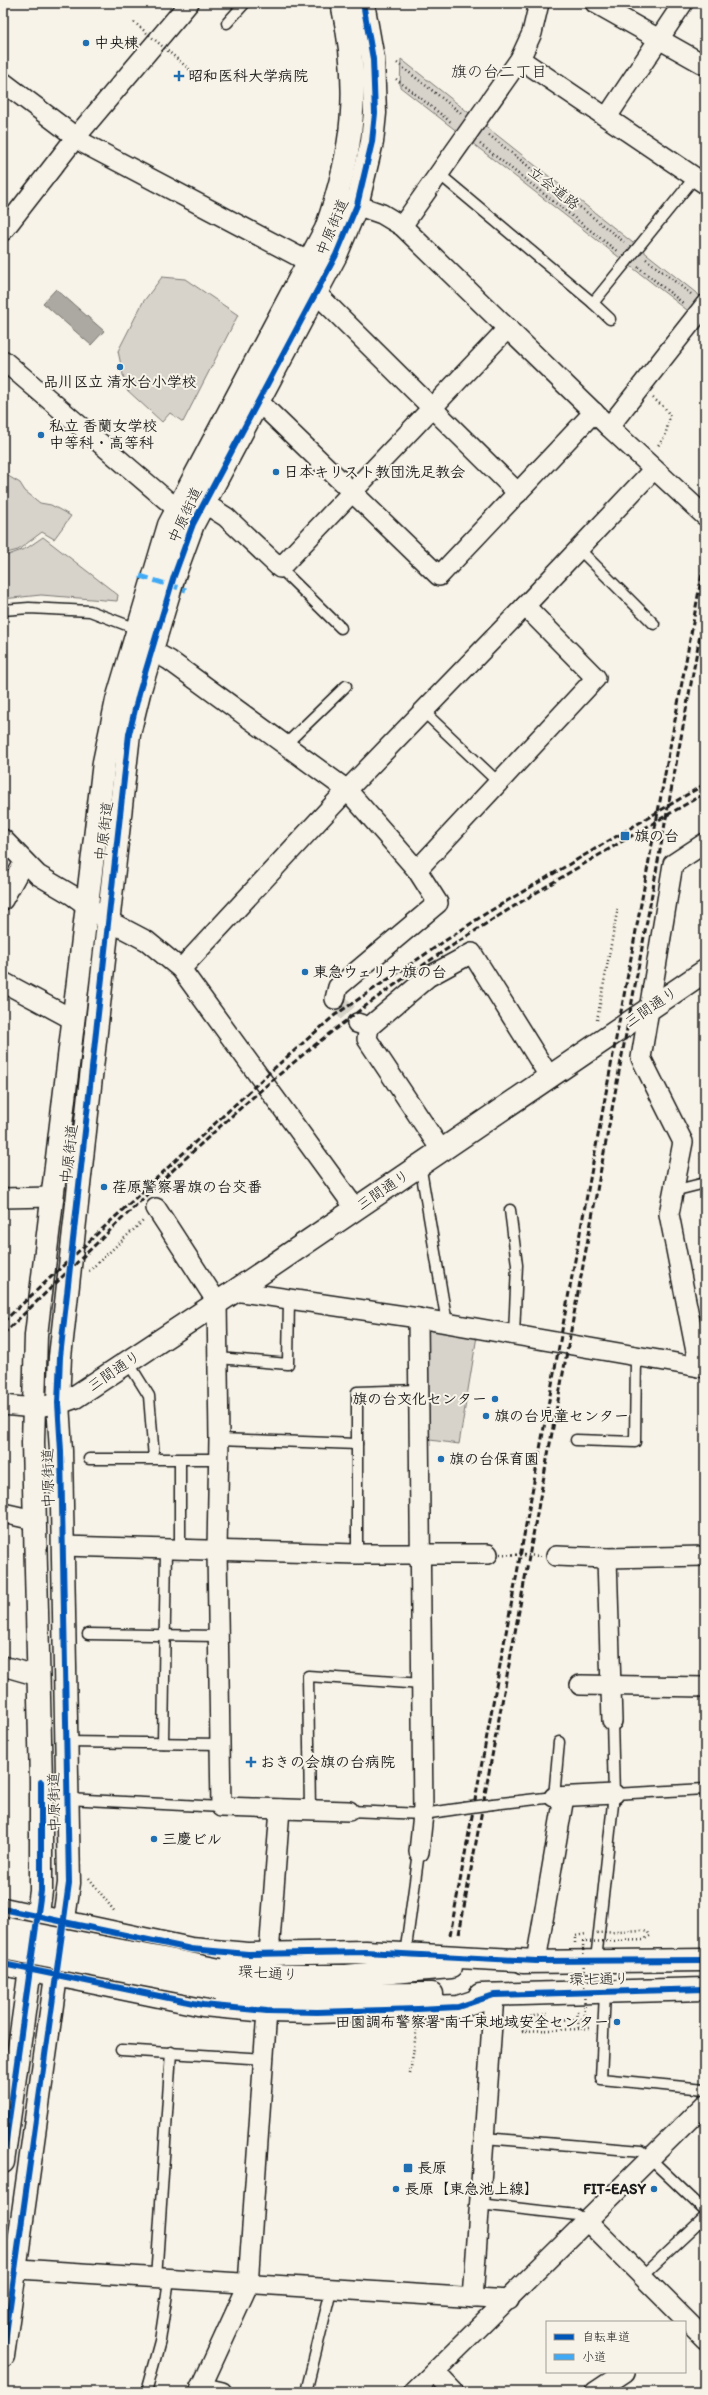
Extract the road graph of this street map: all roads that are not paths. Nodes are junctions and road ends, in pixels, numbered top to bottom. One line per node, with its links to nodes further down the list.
1 (189, 3): 14 (street)
2 (245, 3): 8 (lane)
3 (342, 3): 17 (main road, 中原街道)
4 (363, 3): 17 (main road, 中原街道)
5 (539, 3): 10 (street)
6 (595, 3): 9 (street)
7 (683, 3): 9 (street)
8 (227, 23)
9 (660, 38): 11 (street); 13 (street)
10 (520, 59): 13 (street); 15 (street)
11 (705, 65)
12 (3, 82): 14 (street)
13 (607, 117): 16 (street)
14 (76, 137): 19 (street); 20 (street)
15 (438, 173): 18 (street); 22 (lane)
16 (700, 180): 22 (lane)
17 (347, 202): 18 (street); 20 (main road, 中原街道); 21 (main road, 中原街道)
18 (402, 226): 25 (street)
19 (3, 231)
20 (309, 262): 35 (main road, 中原街道)
21 (316, 292): 27 (main road, 中原街道); 28 (street)
22 (593, 303): 24 (lane)
23 (699, 305): 30 (street)
24 (610, 319)
25 (508, 328): 28 (street); 29 (street)
26 (3, 360): 35 (street)
27 (258, 401): 32 (street); 34 (main road, 中原街道)
28 (433, 409): 32 (street); 33 (street)
29 (594, 412): 30 (street); 33 (street)
30 (609, 427): 31 (street)
31 (650, 465): 36 (street); 37 (street)
32 (352, 493): 33 (street); 38 (street)
33 (518, 493)
34 (204, 503): 38 (street); 44 (main road, 中原街道)
35 (177, 509): 43 (main road, 中原街道)
36 (705, 516)
37 (579, 549): 39 (street); 41 (lane)
38 (280, 568): 42 (lane)
39 (525, 606): 46 (street); 48 (street)
40 (3, 610): 43 (lane)
41 (654, 624)
42 (341, 628)
43 (137, 629): 55 (main road, 中原街道)
44 (152, 651): 47 (street); 56 (main road, 中原街道)
45 (346, 686): 47 (lane)
46 (423, 711): 48 (lane); 49 (street)
47 (285, 745): 49 (street)
48 (498, 782): 53 (street)
49 (347, 790): 53 (street); 57 (street)
50 (3, 839): 52 (street)
51 (705, 843): 61 (street)
52 (24, 862): 54 (street); 55 (street)
53 (417, 870): 60 (street)
54 (3, 900)
55 (88, 905): 56 (street); 62 (main road, 中原街道)
56 (107, 920): 57 (street); 83 (main road, 中原街道)
57 (181, 970): 71 (street)
58 (703, 977): 61 (main road, 三間通り)
59 (3, 982): 62 (street)
60 (335, 999)
61 (648, 1009): 63 (main road, 三間通り); 67 (street)
62 (74, 1020): 68 (main road, 中原街道)
63 (549, 1076): 64 (main road, 三間通り); 64 (street)
64 (441, 1150): 65 (main road, 三間通り)
65 (420, 1164): 71 (main road, 三間通り); 76 (lane)
66 (705, 1183): 67 (lane)
67 (673, 1191): 81 (street)
68 (52, 1197): 69 (street); 85 (main road, 中原街道)
69 (3, 1198)
70 (156, 1208): 73 (street)
71 (355, 1208): 73 (main road, 三間通り)
72 (510, 1210): 77 (lane)
73 (226, 1296): 74 (street); 79 (street); 80 (main road, 三間通り)
74 (289, 1299): 75 (street); 79 (lane)
75 (418, 1318): 76 (street); 82 (street)
76 (447, 1323): 77 (street)
77 (514, 1335): 78 (street)
78 (636, 1356): 81 (street); 87 (lane)
79 (219, 1358): 86 (street)
80 (128, 1362): 83 (main road, 三間通り); 89 (lane)
81 (702, 1368)
82 (418, 1390): 88 (lane); 100 (street)
83 (58, 1403): 85 (street); 95 (main road, 中原街道)
84 (3, 1405): 85 (street)
85 (34, 1408): 94 (main road, 中原街道)
86 (219, 1439): 88 (lane); 91 (street)
87 (576, 1440)
88 (357, 1444): 98 (lane)
89 (154, 1458): 90 (lane); 92 (lane)
90 (89, 1459)
91 (219, 1459): 92 (lane); 97 (street)
92 (180, 1460): 96 (lane)
93 (3, 1513): 94 (street)
94 (34, 1520): 108 (main road, 中原街道)
95 (62, 1546): 96 (street); 114 (main road, 中原街道)
96 (173, 1549): 97 (street); 105 (lane)
97 (217, 1551): 98 (street); 106 (street)
98 (357, 1554): 100 (street)
99 (494, 1554): 100 (street)
100 (420, 1555): 109 (street)
101 (550, 1556): 103 (street)
102 (705, 1556): 103 (street)
103 (607, 1558): 111 (street)
104 (88, 1634): 105 (lane)
105 (164, 1635): 106 (lane); 116 (lane)
106 (218, 1636): 117 (street)
107 (3, 1666): 108 (street)
108 (38, 1676): 129 (main road, 中原街道)
109 (422, 1684): 124 (lane); 126 (street)
110 (580, 1685): 111 (street)
111 (610, 1685): 112 (street); 113 (street)
112 (705, 1687)
113 (612, 1721): 119 (lane)
114 (66, 1742): 116 (lane); 121 (main road, 中原街道)
115 (559, 1742): 120 (lane)
116 (163, 1743): 117 (lane)
117 (221, 1744): 122 (street)
118 (705, 1789): 119 (lane)
119 (614, 1794): 120 (street); 133 (lane)
120 (559, 1797): 126 (lane, bridge); 136 (street)
121 (67, 1799): 122 (lane); 130 (main road, 中原街道)
122 (221, 1807): 123 (street)
123 (280, 1809): 124 (street); 134 (street)
124 (310, 1810): 125 (street)
125 (349, 1811): 126 (lane)
126 (423, 1814): 127 (street)
127 (419, 1852): 135 (lane)
128 (3, 1909): 129 (main road)
129 (36, 1916): 130 (main road); 139 (main road, 中原街道)
130 (63, 1922): 134 (main road); 140 (main road, 中原街道)
131 (3, 1928): 141 (main road, 環七通り, bridge)
132 (3, 1948): 141 (main road, 環七通り, bridge)
133 (589, 1952): 136 (main road, 環七通り); 137 (main road, 環七通り)
134 (269, 1954): 135 (main road)
135 (405, 1955): 136 (main road)
136 (536, 1960): 141 (main road, 環七通り)
137 (705, 1960)
138 (3, 1964): 139 (main road)
139 (31, 1970): 140 (main road); 153 (main road, 中原街道)
140 (56, 1974): 145 (main road); 158 (main road, 中原街道)
141 (219, 1980): 144 (main road, 環七通り)
142 (705, 1989): 143 (main road, 環七通り)
143 (605, 1992): 144 (main road, 環七通り); 149 (lane)
144 (494, 1995): 145 (main road); 151 (street)
145 (267, 2011): 148 (street)
146 (121, 2050): 147 (lane)
147 (172, 2052): 148 (lane); 160 (lane)
148 (265, 2059): 161 (street)
149 (705, 2089)
150 (705, 2104): 152 (street)
151 (484, 2138): 152 (lane); 154 (street)
152 (650, 2158): 155 (lane); 157 (street)
153 (3, 2162)
154 (479, 2204): 157 (lane); 163 (street)
155 (705, 2211)
156 (705, 2217): 159 (lane)
157 (588, 2222): 159 (street); 164 (street)
158 (10, 2269): 160 (street); 167 (main road, 中原街道)
159 (641, 2277): 165 (street)
160 (163, 2280): 161 (street); 170 (lane)
161 (248, 2285): 162 (street); 169 (street)
162 (331, 2290): 163 (street); 172 (lane)
163 (473, 2298): 164 (street)
164 (509, 2300): 168 (street)
165 (694, 2325): 166 (street)
166 (705, 2339)
167 (3, 2356)
168 (435, 2372): 173 (street); 174 (street)
169 (200, 2390): 171 (street)
170 (146, 2392)
171 (222, 2392)
172 (306, 2392)
173 (414, 2392)
174 (454, 2392)

